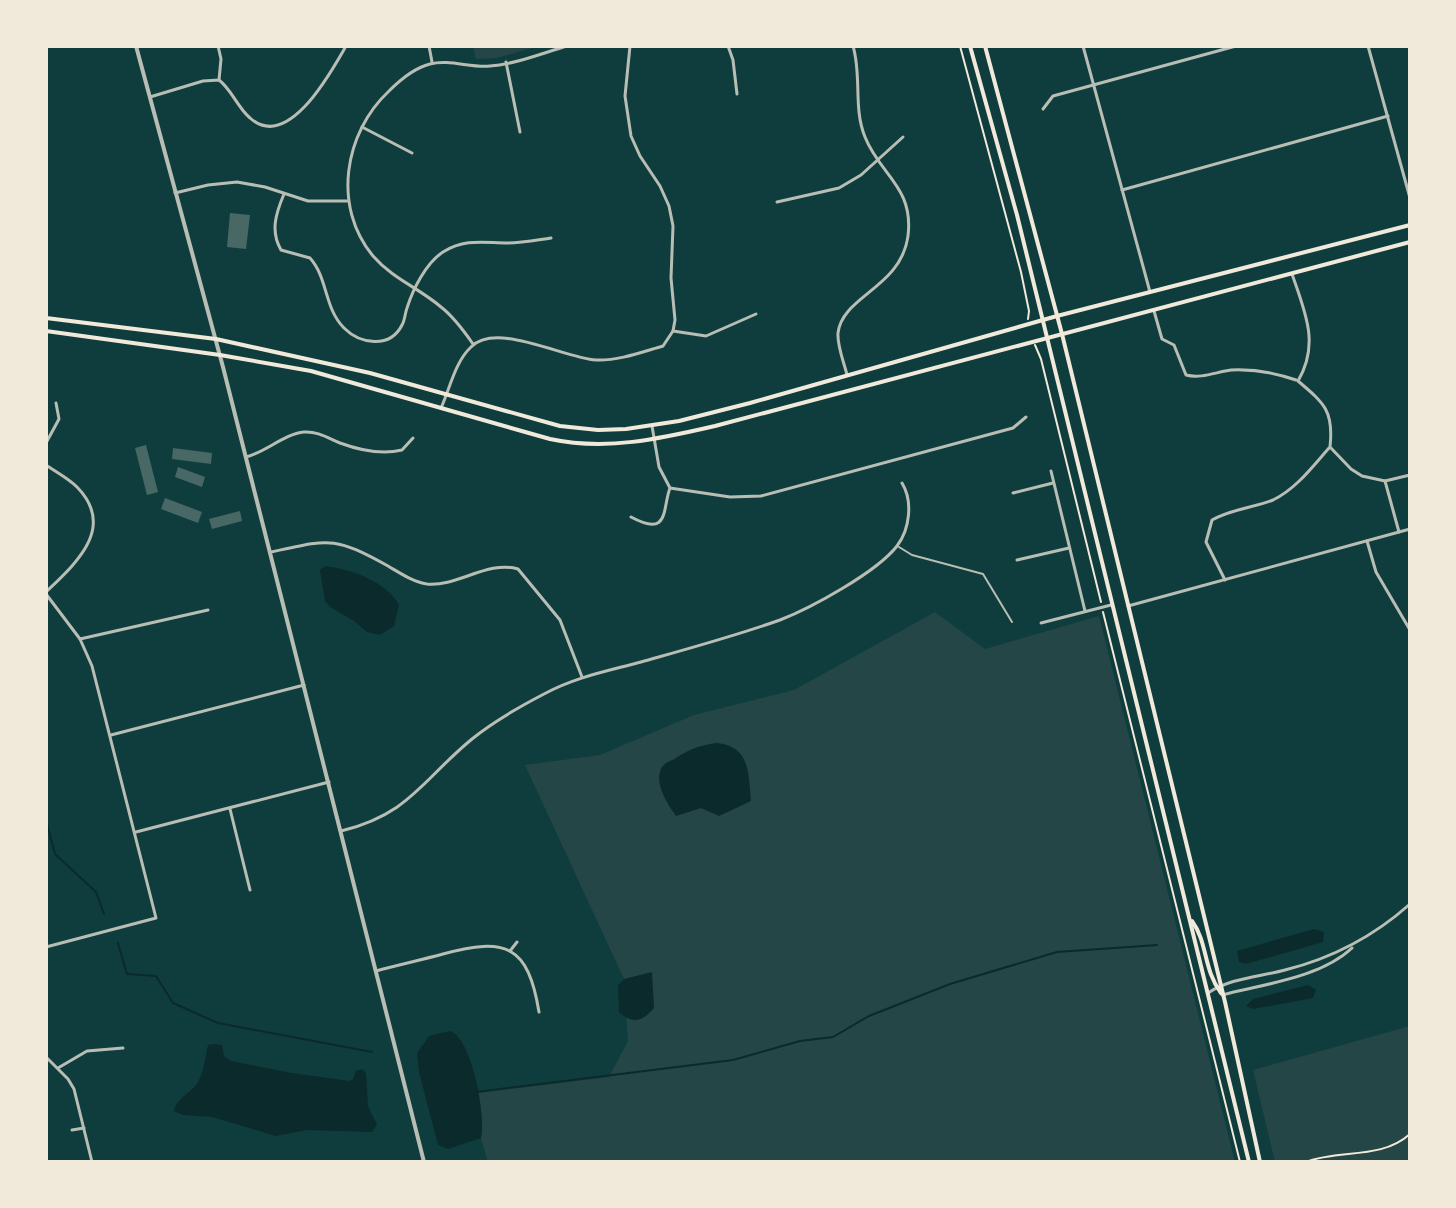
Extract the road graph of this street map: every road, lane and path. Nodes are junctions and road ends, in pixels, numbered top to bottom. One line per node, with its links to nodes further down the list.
1 (136, 46): 20 (street)
2 (218, 46): 17 (street)
3 (346, 46): 17 (street)
4 (429, 46): 16 (street)
5 (567, 46): 15 (street)
6 (630, 46): 47 (street)
7 (728, 46): 19 (street)
8 (853, 46): 27 (street)
9 (960, 46): 42 (path)
10 (970, 46): 45 (main road)
11 (985, 46): 43 (main road)
12 (1083, 46): 18 (street)
13 (1236, 46): 18 (street)
14 (1368, 46): 22 (street)
15 (506, 62): 16 (street); 24 (street)
16 (433, 63): 23 (street)
17 (219, 80): 20 (street)
18 (1094, 85): 21 (street); 28 (street)
19 (737, 94)
20 (150, 97): 29 (street)
21 (1043, 109)
22 (1388, 116): 28 (street); 31 (street)
23 (362, 127): 26 (street); 32 (street)
24 (520, 132)
25 (903, 137): 27 (street)
26 (412, 153)
27 (878, 160): 33 (street); 54 (street)
28 (1122, 190): 39 (street)
29 (175, 193): 30 (street); 49 (street)
30 (284, 194): 32 (street); 38 (street)
31 (1410, 198)
32 (349, 201): 38 (street)
33 (777, 202)
34 (1410, 225): 39 (main road)
35 (551, 238): 38 (street)
36 (1409, 241): 37 (main road)
37 (1292, 274): 40 (main road); 55 (street)
38 (416, 289): 52 (street)
39 (1150, 292): 43 (main road)
40 (1154, 311): 48 (main road); 55 (street)
41 (756, 314): 47 (street)
42 (1027, 316)
43 (1057, 316): 45 (main road); 48 (main road)
44 (46, 318): 49 (main road)
45 (1042, 320): 50 (main road); 54 (main road)
46 (46, 331): 53 (main road)
47 (673, 331): 52 (street)
48 (1062, 334): 50 (main road); 85 (main road)
49 (216, 339): 53 (street); 56 (main road)
50 (1047, 339): 51 (main road); 84 (main road)
51 (1035, 342): 62 (main road); 86 (path)
52 (473, 344): 56 (street)
53 (220, 355): 58 (main road); 65 (street)
54 (847, 375): 60 (main road)
55 (1298, 381): 64 (street)
56 (447, 395): 58 (street); 60 (main road)
57 (56, 403): 63 (street)
58 (441, 408): 62 (main road)
59 (1026, 417): 72 (street)
60 (652, 426): 62 (street)
61 (413, 438): 65 (street)
62 (652, 440): 72 (street)
63 (46, 443)
64 (1330, 447): 69 (street); 82 (street)
65 (246, 457): 80 (street)
66 (46, 465): 83 (street)
67 (1051, 471): 71 (street)
68 (1410, 475): 69 (street)
69 (1385, 481): 76 (street)
70 (902, 483): 78 (street)
71 (1053, 483): 73 (street); 79 (street)
72 (670, 488): 74 (street)
73 (1013, 493)
74 (631, 517)
75 (1410, 529): 76 (street)
76 (1399, 532): 77 (street)
77 (1367, 541): 82 (street); 91 (street)
78 (898, 546): 89 (lane); 93 (street)
79 (1069, 548): 81 (street); 88 (street)
80 (271, 552): 93 (street); 94 (street)
81 (1017, 560)
82 (1225, 580): 85 (street)
83 (46, 593): 92 (street)
84 (1111, 605): 86 (street); 102 (main road)
85 (1127, 606): 108 (main road)
86 (1102, 607): 88 (street); 120 (path)
87 (208, 610): 92 (street)
88 (1085, 611): 90 (street)
89 (1012, 622)
90 (1041, 623)
91 (1410, 630)
92 (80, 639): 95 (street)
93 (582, 677): 98 (street)
94 (304, 685): 95 (street); 96 (street)
95 (111, 735): 99 (street)
96 (329, 782): 97 (street); 98 (street)
97 (230, 809): 99 (street); 100 (street)
98 (341, 831): 107 (street)
99 (136, 832): 105 (street)
100 (250, 890)
101 (1410, 904): 104 (street)
102 (1191, 920): 108 (main road); 109 (main road)
103 (517, 942): 106 (street)
104 (1355, 945): 108 (street); 110 (street)
105 (46, 947)
106 (510, 951): 107 (street); 111 (street)
107 (376, 971): 119 (street)
108 (1218, 986): 109 (street); 110 (main road)
109 (1208, 993): 121 (main road)
110 (1222, 995): 122 (main road)
111 (539, 1012)
112 (123, 1048): 114 (street)
113 (46, 1057): 114 (street)
114 (58, 1068): 115 (street)
115 (84, 1128): 116 (street); 118 (street)
116 (72, 1130)
117 (1410, 1134): 123 (path)
118 (92, 1162)
119 (424, 1162)
120 (1240, 1162)
121 (1249, 1162)
122 (1260, 1162)
123 (1306, 1162)

